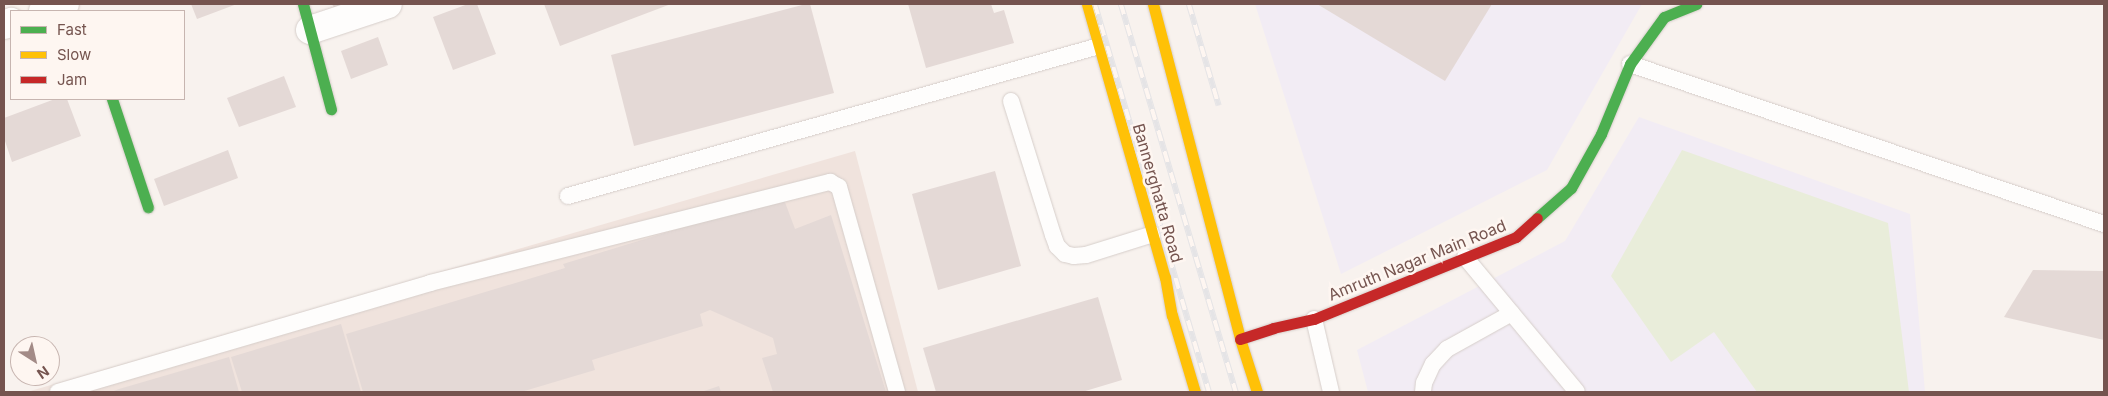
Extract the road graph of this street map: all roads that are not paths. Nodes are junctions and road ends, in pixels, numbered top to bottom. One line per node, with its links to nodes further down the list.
1 (66, 4): 7 (street)
2 (303, 4): 8 (main road)
3 (388, 4): 8 (street)
4 (1087, 4): 9 (main road, Bannerghatta Road)
5 (1153, 4): 21 (main road)
6 (1696, 4): 10 (main road, Amruth Nagar Main Road)
7 (46, 10)
8 (310, 30): 13 (main road)
9 (1099, 46): 14 (lane); 17 (main road, Bannerghatta Road)
10 (1630, 64): 16 (lane); 18 (main road, Amruth Nagar Main Road)
11 (112, 100): 15 (main road)
12 (1011, 101): 17 (lane)
13 (331, 109)
14 (568, 196)
15 (148, 207)
16 (2104, 224)
17 (1153, 234): 24 (main road, Bannerghatta Road)
18 (1466, 257): 19 (lane); 20 (main road, Amruth Nagar Main Road)
19 (1512, 313): 27 (lane); 28 (lane)
20 (1314, 319): 21 (main road, Amruth Nagar Main Road); 26 (lane)
21 (1240, 339): 25 (main road)
22 (58, 392): 23 (lane)
23 (897, 392)
24 (1195, 392)
25 (1257, 392)
26 (1331, 392)
27 (1423, 392)
28 (1577, 392)

